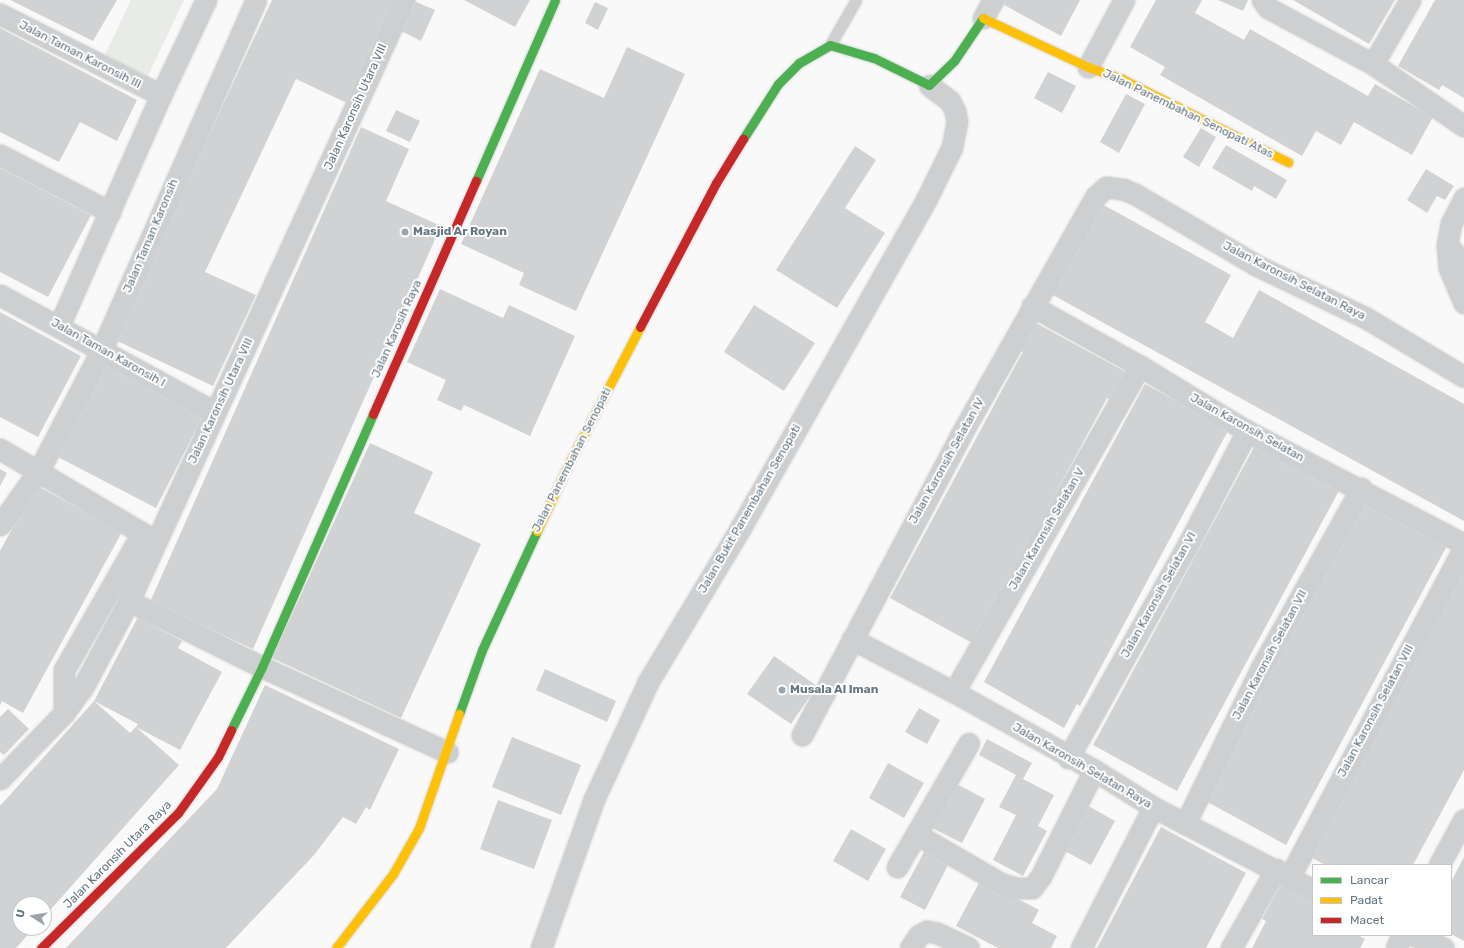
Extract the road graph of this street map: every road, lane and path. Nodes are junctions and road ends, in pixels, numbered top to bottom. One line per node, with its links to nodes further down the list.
1 (206, 0): 15 (street)
2 (256, 0): 28 (street, Jalan Taman Karonsih)
3 (404, 0): 31 (street, Jalan Karonsih Utara VIII)
4 (555, 0): 41 (street, Jalan Karosih Raya)
5 (856, 0): 11 (lane, Jalan Panembahan Senopati)
6 (1124, 0): 13 (street, Jalan Panembahan Senopati Atas)
7 (1262, 0): 12 (street)
8 (1410, 0): 12 (street)
9 (988, 9): 13 (street, Jalan Panembahan Senopati Atas); 14 (street, Jalan Panembahan Senopati Atas)
10 (0, 14): 15 (street, Jalan Taman Karonsih III)
11 (830, 45): 14 (street); 46 (street, Jalan Panembahan Senopati)
12 (1373, 64): 16 (street)
13 (1088, 67): 18 (street, Jalan Panembahan Senopati Atas)
14 (929, 85): 62 (street, Jalan Bukit Panembahan Senopati)
15 (161, 96): 21 (street)
16 (1464, 126)
17 (0, 155): 21 (street)
18 (1288, 162)
19 (1100, 191): 26 (street, Jalan Karonsih Selatan IV); 30 (street, Jalan Karonsih Selatan Raya)
20 (1464, 198): 22 (street)
21 (110, 212): 27 (street)
22 (1447, 245): 23 (street); 25 (street)
23 (1464, 263)
24 (0, 295): 27 (street, Jalan Taman Karonsih I)
25 (1464, 303)
26 (1032, 306): 29 (street, Jalan Karonsih Selatan); 40 (street, Jalan Karonsih Selatan IV)
27 (59, 326): 28 (street, Jalan Taman Karonsih I)
28 (102, 349): 31 (street, Jalan Taman Karonsih I); 34 (street, Jalan Taman Karonsih)
29 (1140, 366): 32 (street, Jalan Karonsih Selatan); 42 (street, Jalan Karonsih Selatan V)
30 (1463, 372)
31 (215, 412): 37 (street, Jalan Karonsih Utara VIII)
32 (1247, 431): 35 (street, Jalan Karonsih Selatan); 47 (street, Jalan Karonsih Selatan VI)
33 (0, 448): 34 (street)
34 (39, 470): 36 (street, Jalan Taman Karonsih); 37 (street)
35 (1361, 488): 38 (street, Jalan Karonsih Selatan); 52 (street, Jalan Karonsih Selatan VII)
36 (0, 525)
37 (150, 538): 39 (street, Jalan Karonsih Utara VIII); 43 (street)
38 (1464, 546): 56 (street, Jalan Karonsih Selatan VIII)
39 (129, 601): 41 (street); 43 (street, Jalan Karonsih Utara VIII)
40 (852, 639): 42 (street, Jalan Karonsih Selatan Raya); 44 (street, Jalan Karonsih Selatan IV)
41 (262, 668): 46 (street); 60 (street, Jalan Karonsih Utara Raya)
42 (954, 692): 47 (street, Jalan Karonsih Selatan Raya)
43 (64, 713): 49 (street, Jalan Karonsih Utara VIII)
44 (802, 734)
45 (969, 743): 53 (street)
46 (447, 752): 61 (street, Jalan Panembahan Senopati)
47 (1068, 758): 48 (street, Jalan Karonsih Selatan Raya)
48 (1094, 770): 50 (street, Jalan Karonsih Selatan Raya); 53 (street)
49 (0, 779)
50 (1154, 807): 52 (street, Jalan Karonsih Selatan Raya); 65 (street)
51 (1464, 819): 54 (street)
52 (1185, 824): 56 (street, Jalan Karonsih Selatan Raya)
53 (916, 834): 55 (street)
54 (1440, 864)
55 (897, 867)
56 (1283, 873): 57 (street, Jalan Karonsih Selatan Raya); 66 (street, Jalan Karonsih Selatan VIII)
57 (1312, 889)
58 (1402, 936): 67 (street)
59 (1416, 936): 68 (street)
60 (41, 948)
61 (336, 948)
62 (541, 948)
63 (910, 948): 64 (street)
64 (969, 948)
65 (1081, 948)
66 (1231, 948)
67 (1396, 948)
68 (1443, 948)

